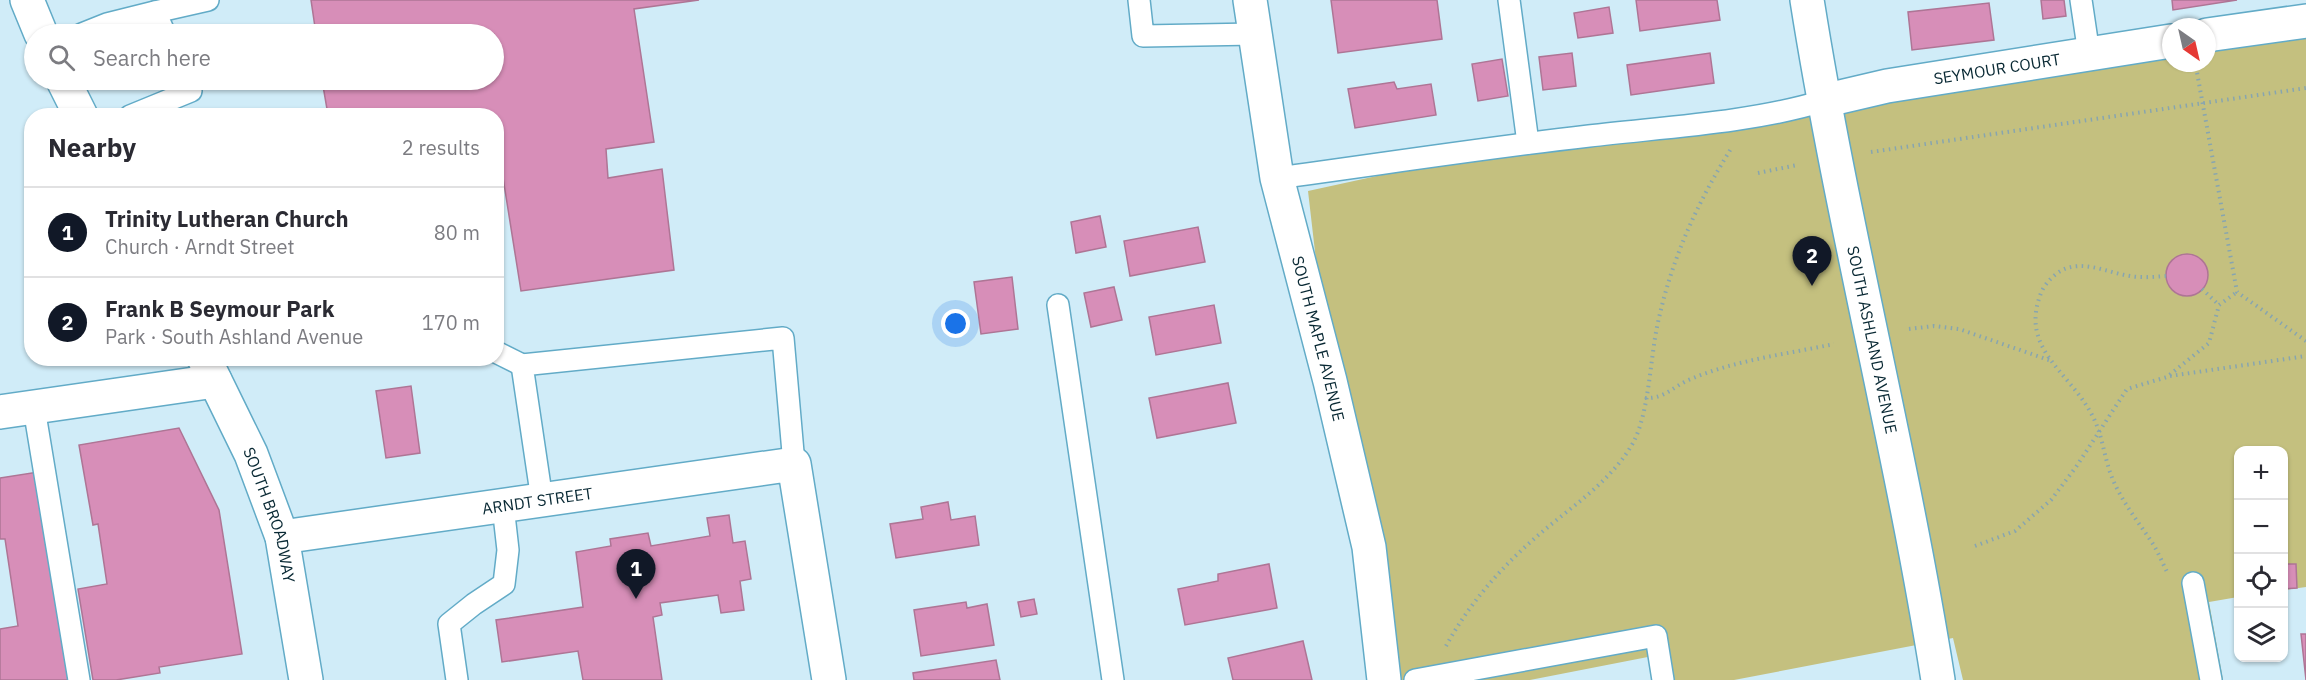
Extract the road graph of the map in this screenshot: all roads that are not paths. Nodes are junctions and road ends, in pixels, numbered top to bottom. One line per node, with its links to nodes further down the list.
1 (27, 0): 10 (street)
2 (208, 0): 8 (lane)
3 (1139, 0): 13 (lane)
4 (1250, 0): 13 (street, SOUTH MAPLE AVENUE)
5 (1509, 0): 22 (lane)
6 (1807, 0): 19 (street, SOUTH ASHLAND AVENUE)
7 (2081, 0): 16 (lane)
8 (155, 12): 11 (lane); 12 (lane)
9 (2306, 21): 14 (street)
10 (37, 24)
11 (107, 24)
12 (160, 24)
13 (1255, 34): 23 (street, SOUTH MAPLE AVENUE)
14 (2216, 34)
15 (2162, 42): 16 (street, SEYMOUR COURT)
16 (2089, 54): 19 (street, SEYMOUR COURT)
17 (68, 90): 20 (street)
18 (191, 90): 21 (lane)
19 (1823, 101): 22 (lane); 43 (street, SOUTH ASHLAND AVENUE)
20 (77, 108)
21 (149, 108)
22 (1528, 143): 23 (lane)
23 (1277, 178): 40 (street, SOUTH MAPLE AVENUE)
24 (1058, 304): 39 (lane)
25 (504, 356): 26 (lane)
26 (522, 365): 30 (lane); 31 (lane)
27 (209, 370): 28 (street); 33 (street, SOUTH BROADWAY)
28 (34, 408): 29 (street); 35 (lane)
29 (0, 412)
30 (794, 464): 31 (street, ARNDT STREET); 38 (street)
31 (542, 500): 32 (street, ARNDT STREET)
32 (503, 506): 33 (street, ARNDT STREET); 37 (lane)
33 (282, 537): 36 (street, SOUTH BROADWAY)
34 (2193, 583): 44 (lane)
35 (79, 680)
36 (306, 680)
37 (457, 680)
38 (829, 680)
39 (1113, 680)
40 (1384, 680)
41 (1415, 680): 42 (lane)
42 (1663, 680)
43 (1938, 680)
44 (2211, 680)

